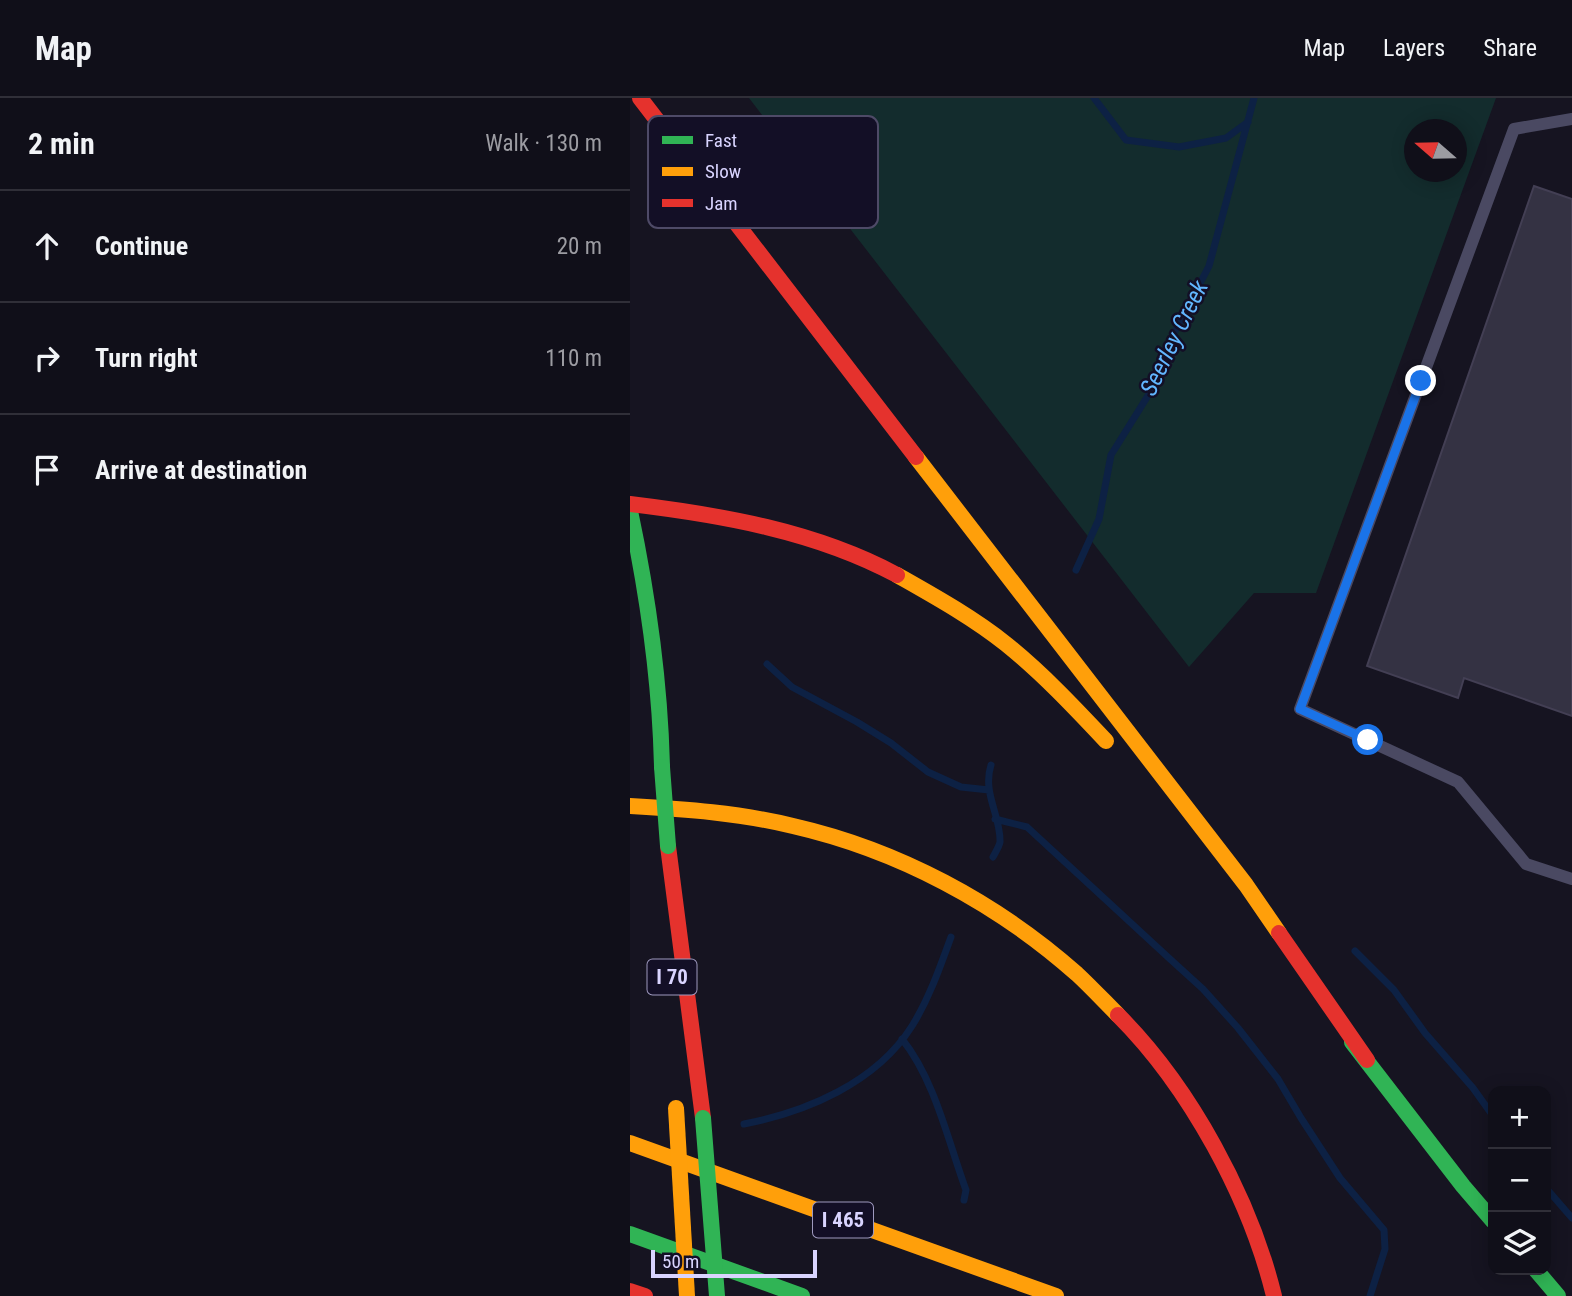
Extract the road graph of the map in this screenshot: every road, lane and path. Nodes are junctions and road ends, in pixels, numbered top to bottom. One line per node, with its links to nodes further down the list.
1 (640, 98): 2 (highway)
2 (654, 116)
3 (1572, 119): 10 (lane)
4 (740, 228): 13 (highway)
5 (630, 504): 7 (highway)
6 (630, 511): 9 (highway, I 70, bridge)
7 (1119, 757)
8 (630, 806): 25 (highway)
9 (668, 846): 12 (highway, I 70); 22 (highway, bridge)
10 (1572, 879)
11 (1256, 928): 13 (highway)
12 (673, 1012)
13 (1367, 1060): 16 (highway)
14 (676, 1101): 21 (highway, bridge)
15 (630, 1143): 24 (highway, I 465)
16 (1488, 1215)
17 (630, 1234): 23 (highway)
18 (1540, 1275): 26 (highway)
19 (630, 1291): 20 (highway)
20 (645, 1296)
21 (687, 1296)
22 (717, 1296)
23 (802, 1296)
24 (1056, 1296)
25 (1274, 1296)
26 (1558, 1296)

